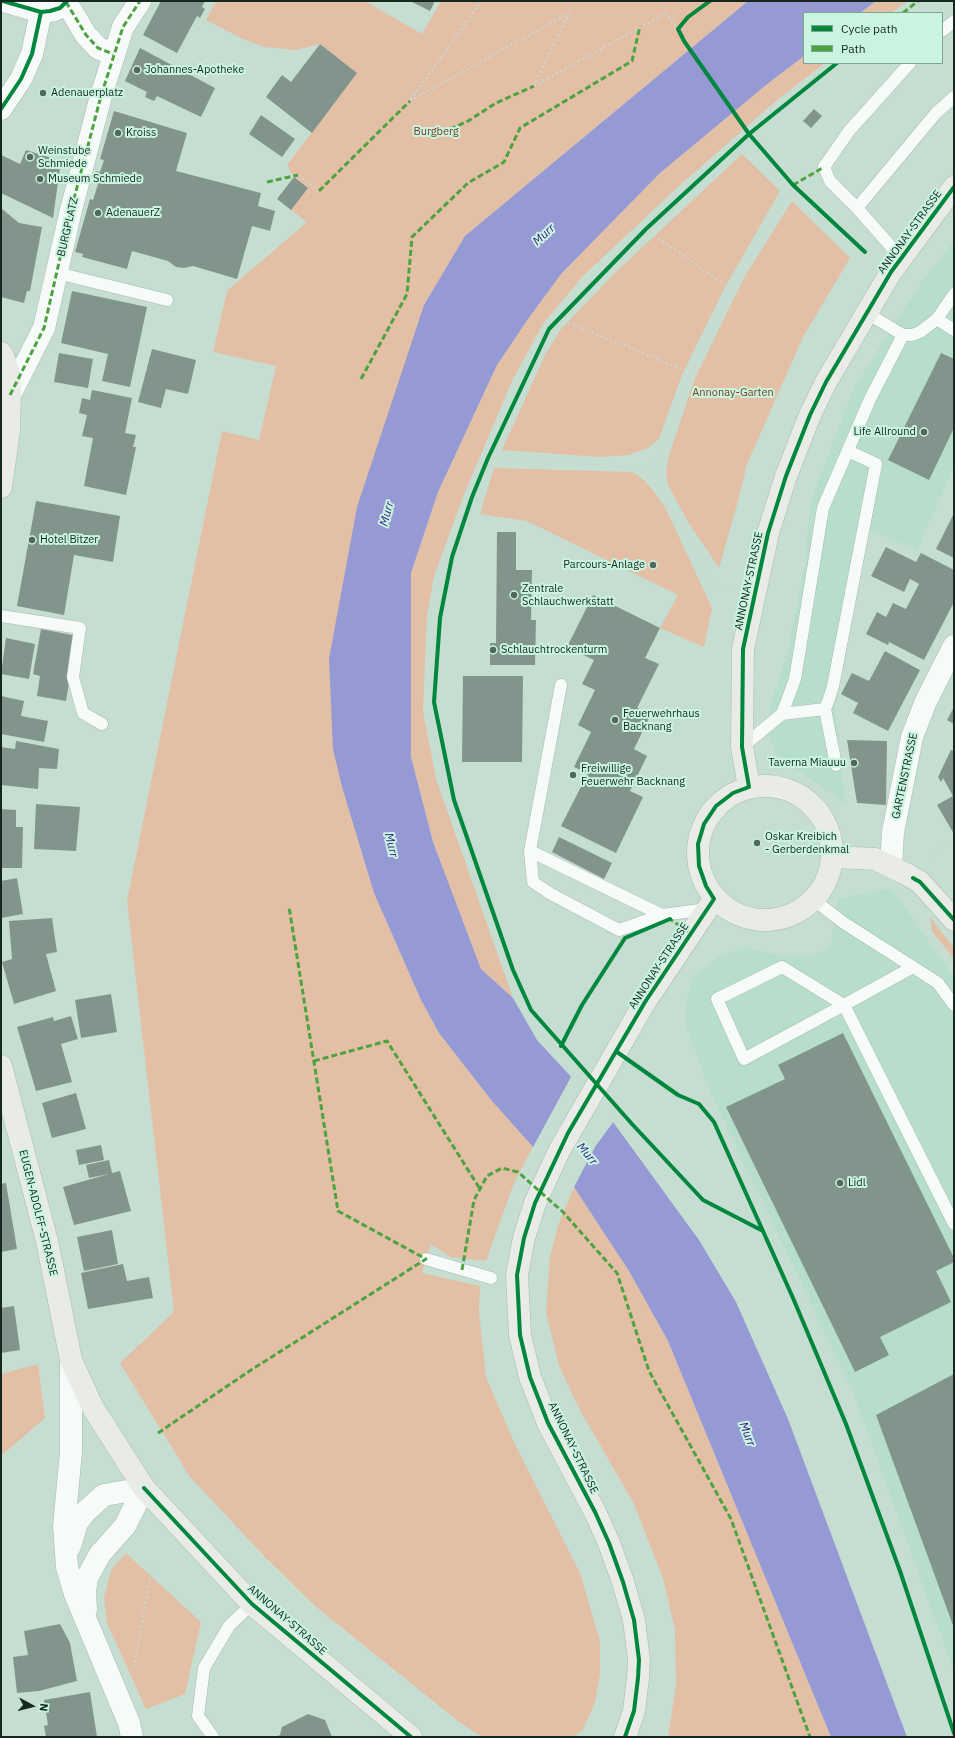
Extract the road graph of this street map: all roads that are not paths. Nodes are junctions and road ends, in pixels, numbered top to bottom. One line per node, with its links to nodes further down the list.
1 (3, 1): 4 (street)
2 (67, 1): 4 (street); 7 (street)
3 (140, 1): 7 (street, BURGPLATZ)
4 (41, 12): 10 (street)
5 (954, 21): 6 (lane)
6 (943, 30)
7 (113, 54): 14 (street, BURGPLATZ)
8 (909, 64): 12 (lane)
9 (954, 97): 12 (lane)
10 (1, 109)
11 (954, 186): 13 (street, ANNONAY-STRASSE)
12 (857, 208): 13 (lane)
13 (902, 258): 17 (street, ANNONAY-STRASSE)
14 (57, 273): 16 (lane); 22 (street, BURGPLATZ)
15 (954, 294): 18 (lane)
16 (167, 300)
17 (866, 313): 20 (lane); 31 (street, ANNONAY-STRASSE)
18 (937, 319): 19 (lane); 20 (lane)
19 (954, 330)
20 (903, 335): 23 (lane)
21 (1, 353): 22 (street)
22 (5, 391): 24 (street)
23 (848, 451): 28 (lane); 29 (lane)
24 (1, 488)
25 (1, 616): 30 (lane)
26 (954, 646): 36 (street, GARTENSTRASSE)
27 (561, 685): 34 (lane, ANNONAY-STRASSE)
28 (825, 709): 29 (lane); 32 (lane)
29 (782, 714): 31 (lane)
30 (102, 724)
31 (742, 746): 33 (street, ANNONAY-STRASSE)
32 (836, 765)
33 (749, 787): 35 (street); 38 (street)
34 (530, 851): 39 (lane); 39 (lane, ANNONAY-STRASSE)
35 (835, 857): 36 (street); 37 (street)
36 (891, 866): 40 (street)
37 (814, 900): 38 (street); 41 (lane)
38 (711, 904): 39 (lane, ANNONAY-STRASSE); 56 (street, ANNONAY-STRASSE)
39 (662, 915)
40 (954, 920)
41 (913, 967): 42 (lane); 43 (lane)
42 (844, 1005): 42 (lane); 45 (lane)
43 (954, 1005)
44 (1, 1066): 48 (street, EUGEN-ADOLFF-STRASSE)
45 (954, 1224)
46 (426, 1259): 47 (lane)
47 (491, 1278)
48 (71, 1360): 49 (street, EUGEN-ADOLFF-STRASSE); 50 (street, EUGEN-ADOLFF-STRASSE)
49 (144, 1488): 50 (street, EUGEN-ADOLFF-STRASSE); 51 (street, ANNONAY-STRASSE); 52 (street, EUGEN-ADOLFF-STRASSE)
50 (67, 1567): 52 (street, EUGEN-ADOLFF-STRASSE)
51 (252, 1604): 54 (lane); 55 (street, ANNONAY-STRASSE)
52 (91, 1635): 53 (street, EUGEN-ADOLFF-STRASSE)
53 (132, 1737)
54 (213, 1737)
55 (411, 1737)
56 (625, 1737)

